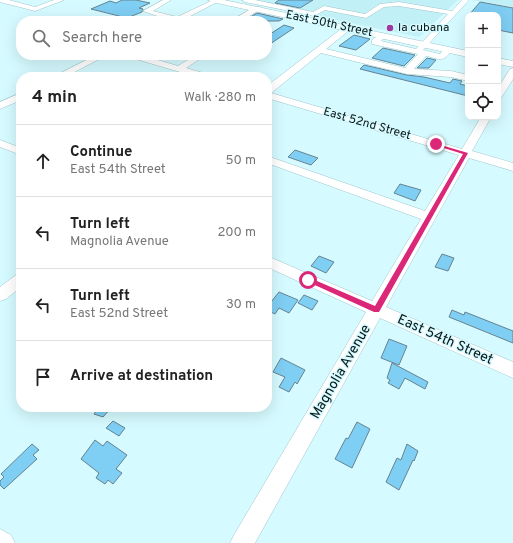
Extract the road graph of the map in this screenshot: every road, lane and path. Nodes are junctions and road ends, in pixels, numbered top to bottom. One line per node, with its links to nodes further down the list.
1 (1, 0): 8 (street)
2 (44, 0): 8 (street)
3 (164, 0): 4 (street)
4 (168, 0): 12 (street)
5 (214, 0): 9 (main road, East 50th Street); 14 (street)
6 (245, 0): 10 (street)
7 (464, 0): 11 (street)
8 (57, 1)
9 (257, 9): 10 (main road, East 50th Street); 15 (street)
10 (293, 13): 11 (street); 16 (main road, East 50th Street)
11 (453, 13): 21 (street)
12 (160, 15): 13 (street)
13 (164, 16)
14 (185, 16)
15 (244, 16)
16 (348, 28): 17 (main road, East 50th Street); 20 (street)
17 (382, 35): 18 (main road, East 50th Street); 19 (street)
18 (400, 39): 19 (street); 21 (main road, East 50th Street)
19 (393, 46): 21 (street)
20 (319, 50): 30 (street); 34 (street)
21 (421, 50): 22 (main road, East 50th Street); 30 (street)
22 (465, 53)
23 (93, 60): 31 (street)
24 (148, 60): 28 (street)
25 (193, 60): 28 (street)
26 (501, 62): 27 (main road)
27 (513, 64)
28 (178, 69): 32 (street)
29 (513, 70): 35 (street)
30 (407, 71): 33 (street)
31 (68, 72)
32 (189, 72)
33 (465, 77)
34 (272, 87)
35 (501, 90)
36 (272, 96): 42 (street, East 52nd Street)
37 (16, 98): 38 (street)
38 (0, 106)
39 (484, 120): 42 (street, Magnolia Avenue)
40 (0, 143): 41 (street)
41 (16, 150)
42 (466, 153): 44 (street, East 52nd Street); 45 (street, Magnolia Avenue)
43 (272, 162): 45 (street)
44 (513, 167)
45 (430, 217): 47 (street, Magnolia Avenue)
46 (272, 263): 47 (street, East 54th Street)
47 (376, 310): 48 (street, East 54th Street); 51 (street, Magnolia Avenue)
48 (513, 370)
49 (0, 540): 50 (street)
50 (3, 543)
51 (242, 543)

